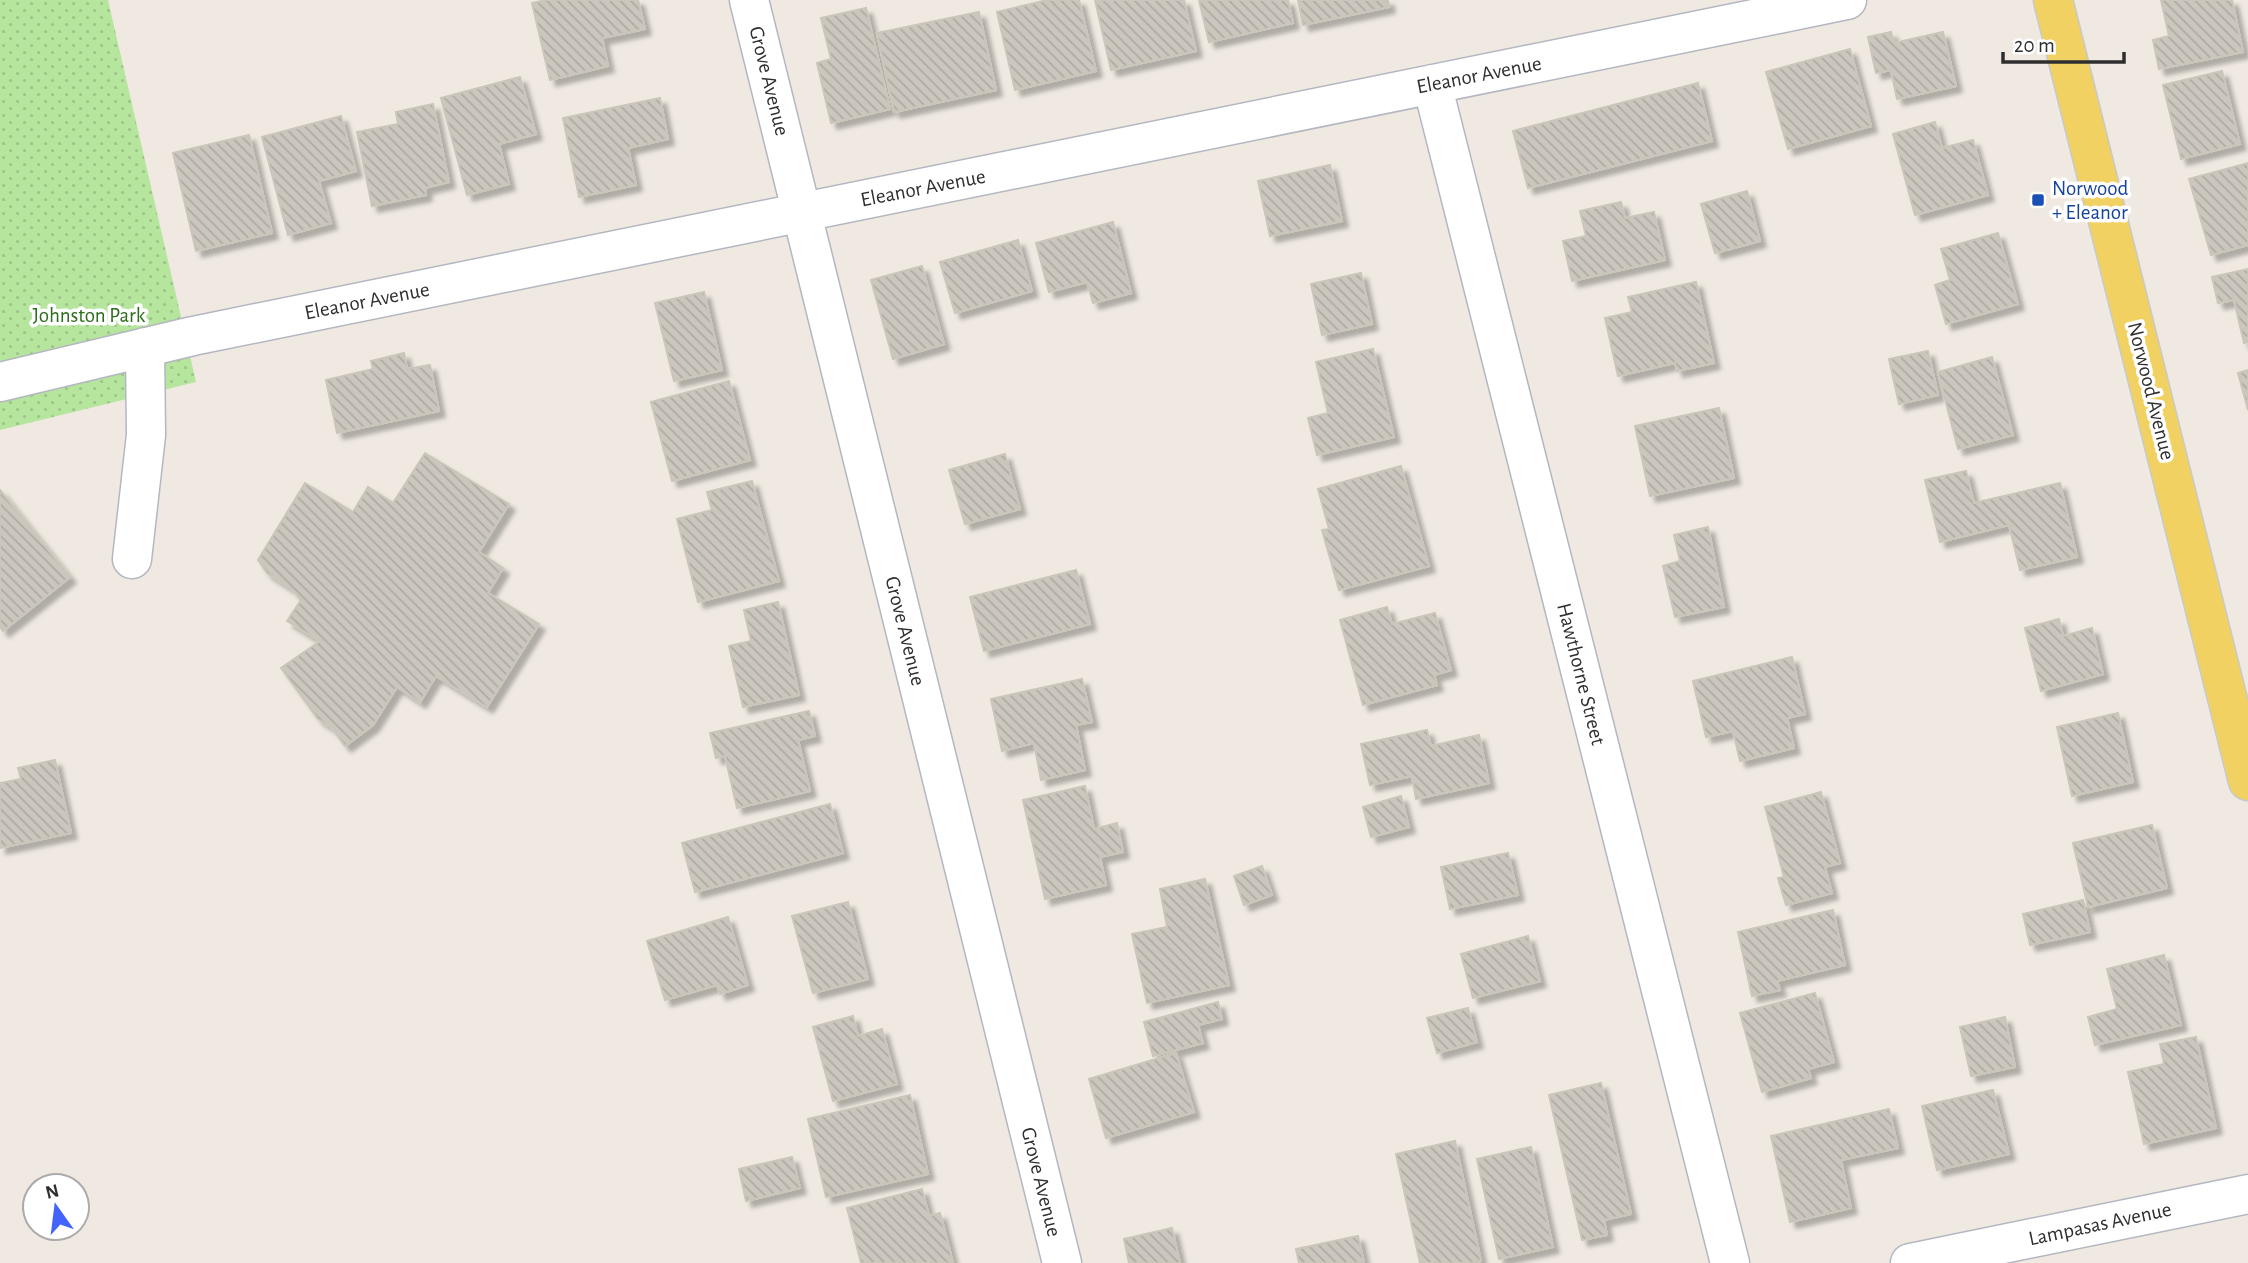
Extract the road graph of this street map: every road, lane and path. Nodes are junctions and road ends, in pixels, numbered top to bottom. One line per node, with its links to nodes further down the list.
1 (749, 0): 5 (street, Grove Avenue)
2 (1847, 0): 4 (street, Eleanor Avenue)
3 (2053, 0): 9 (main road, Norwood Avenue)
4 (1432, 84): 5 (street, Eleanor Avenue); 12 (street, Hawthorne Street)
5 (802, 213): 6 (street, Eleanor Avenue); 11 (street, Grove Avenue)
6 (145, 347): 7 (street, Eleanor Avenue); 8 (street)
7 (0, 382)
8 (132, 559)
9 (2248, 781)
10 (2248, 1194): 13 (street, Lampasas Avenue)
11 (1062, 1263)
12 (1730, 1263)
13 (1910, 1263)

